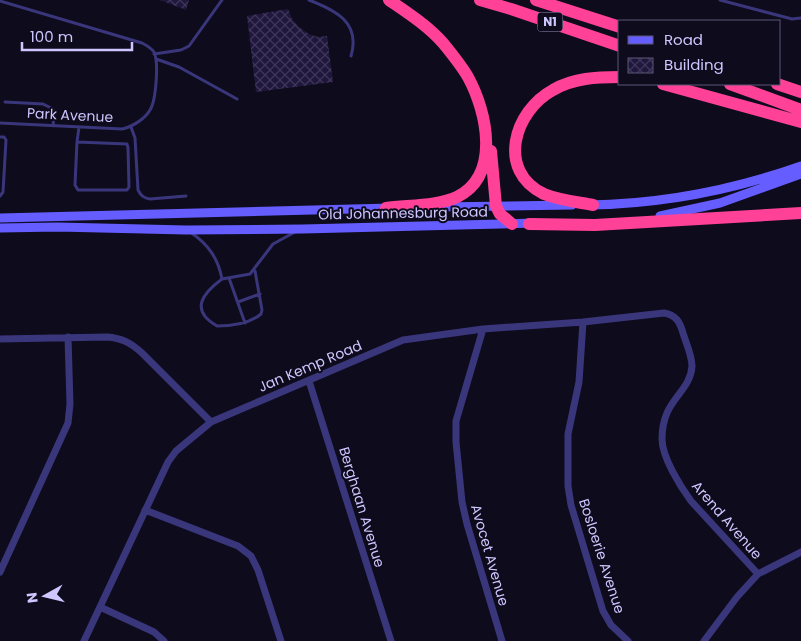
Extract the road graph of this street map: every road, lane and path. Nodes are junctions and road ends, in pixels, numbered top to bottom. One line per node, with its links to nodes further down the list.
1 (222, 0): 11 (lane)
2 (309, 0): 12 (lane)
3 (390, 0): 21 (highway)
4 (480, 0): 10 (highway, N1)
5 (536, 0): 9 (highway, N1)
6 (720, 0): 8 (lane)
7 (0, 1): 11 (lane)
8 (801, 18)
9 (618, 26)
10 (618, 45)
11 (154, 54): 13 (lane, Park Avenue)
12 (351, 56)
13 (156, 59): 19 (lane); 27 (lane, Park Avenue)
14 (618, 77): 34 (highway)
15 (667, 85): 23 (highway)
16 (733, 85): 22 (highway)
17 (780, 85): 18 (highway)
18 (801, 92)
19 (237, 99)
20 (5, 102): 25 (lane)
21 (480, 106): 35 (highway); 36 (highway)
22 (801, 110)
23 (801, 122)
24 (0, 123): 25 (lane, Park Avenue)
25 (53, 126): 26 (lane, Park Avenue)
26 (79, 127): 27 (lane, Park Avenue); 29 (lane)
27 (131, 127): 33 (lane)
28 (0, 137): 32 (lane)
29 (77, 142): 29 (lane)
30 (801, 166): 34 (main road, Old Johannesburg Road)
31 (801, 174): 40 (main road, Old Johannesburg Road)
32 (0, 196)
33 (186, 196)
34 (593, 205): 35 (main road, Old Johannesburg Road)
35 (496, 206): 36 (main road, Old Johannesburg Road); 39 (highway)
36 (386, 208): 38 (main road, Old Johannesburg Road)
37 (801, 213): 40 (highway)
38 (0, 218)
39 (512, 224): 40 (main road, Old Johannesburg Road); 42 (main road, Old Johannesburg Road)
40 (529, 224)
41 (0, 228): 43 (main road, Old Johannesburg Road)
42 (303, 229): 43 (main road, Old Johannesburg Road); 44 (lane)
43 (186, 230): 46 (lane)
44 (254, 270): 45 (lane); 47 (lane)
45 (230, 278): 46 (lane); 48 (lane)
46 (222, 279): 51 (lane)
47 (260, 294): 48 (lane); 51 (lane)
48 (238, 302): 51 (lane)
49 (674, 316): 50 (street, Jan Kemp Road); 60 (street, Arend Avenue)
50 (583, 322): 52 (street, Jan Kemp Road); 67 (street, Bosloerie Avenue)
51 (244, 323)
52 (483, 329): 55 (street, Jan Kemp Road); 66 (street, Avocet Avenue)
53 (68, 337): 54 (street); 56 (street); 59 (street)
54 (0, 339)
55 (309, 380): 56 (street, Jan Kemp Road); 65 (street, Berghaan Avenue)
56 (211, 422): 57 (street, Jan Kemp Road)
57 (145, 510): 61 (street, Jan Kemp Road); 64 (street)
58 (801, 552): 60 (street)
59 (0, 572)
60 (758, 574): 68 (street)
61 (100, 607): 62 (street, Jan Kemp Road); 63 (street)
62 (84, 641)
63 (164, 641)
64 (281, 641)
65 (391, 641)
66 (502, 641)
67 (628, 641)
68 (704, 641)

